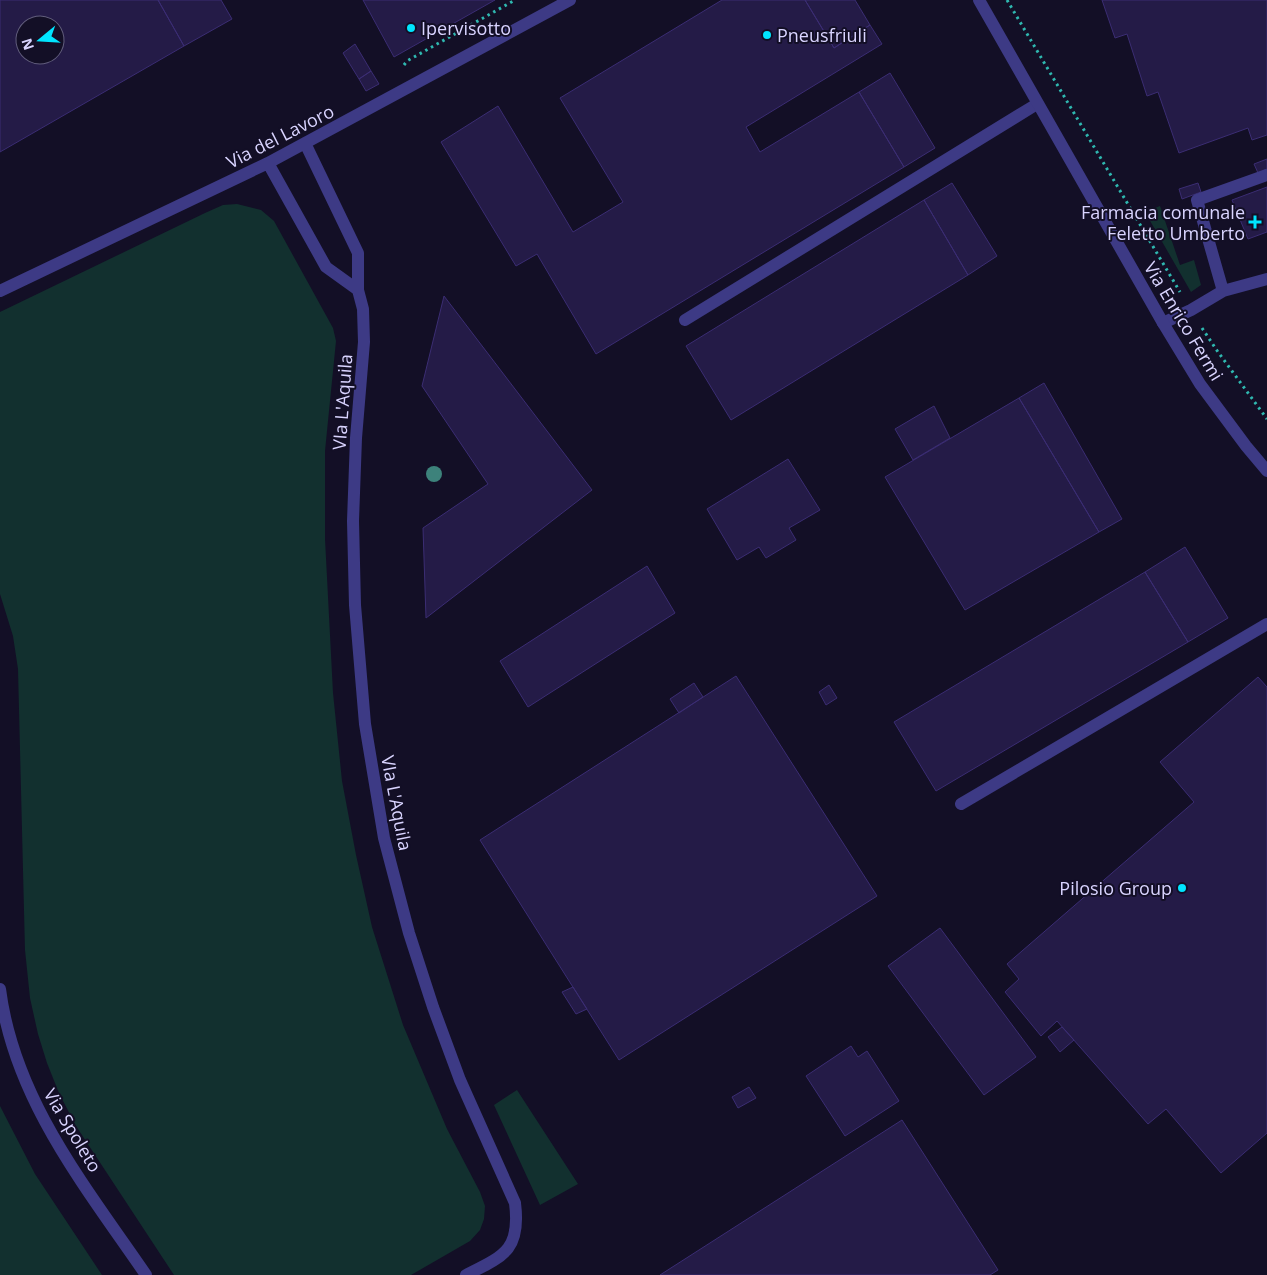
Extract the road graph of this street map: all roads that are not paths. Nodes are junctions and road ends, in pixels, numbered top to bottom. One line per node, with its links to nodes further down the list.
1 (570, 0): 4 (street, Via del Lavoro)
2 (979, 0): 3 (street, Via Enrico Fermi)
3 (1037, 104): 11 (street); 12 (street, Via Enrico Fermi)
4 (305, 143): 5 (street, Via del Lavoro); 8 (street, VIa L'Aquila)
5 (268, 163): 8 (street); 9 (street, Via del Lavoro)
6 (1267, 175): 10 (street)
7 (1267, 279): 10 (street)
8 (358, 290): 18 (street, VIa L'Aquila)
9 (0, 291)
10 (1223, 291): 12 (street)
11 (685, 320)
12 (1163, 322): 13 (street, Via Enrico Fermi)
13 (1267, 471)
14 (1267, 624): 15 (street)
15 (960, 804)
16 (0, 989): 17 (street, Via Spoleto)
17 (146, 1275)
18 (466, 1275)

